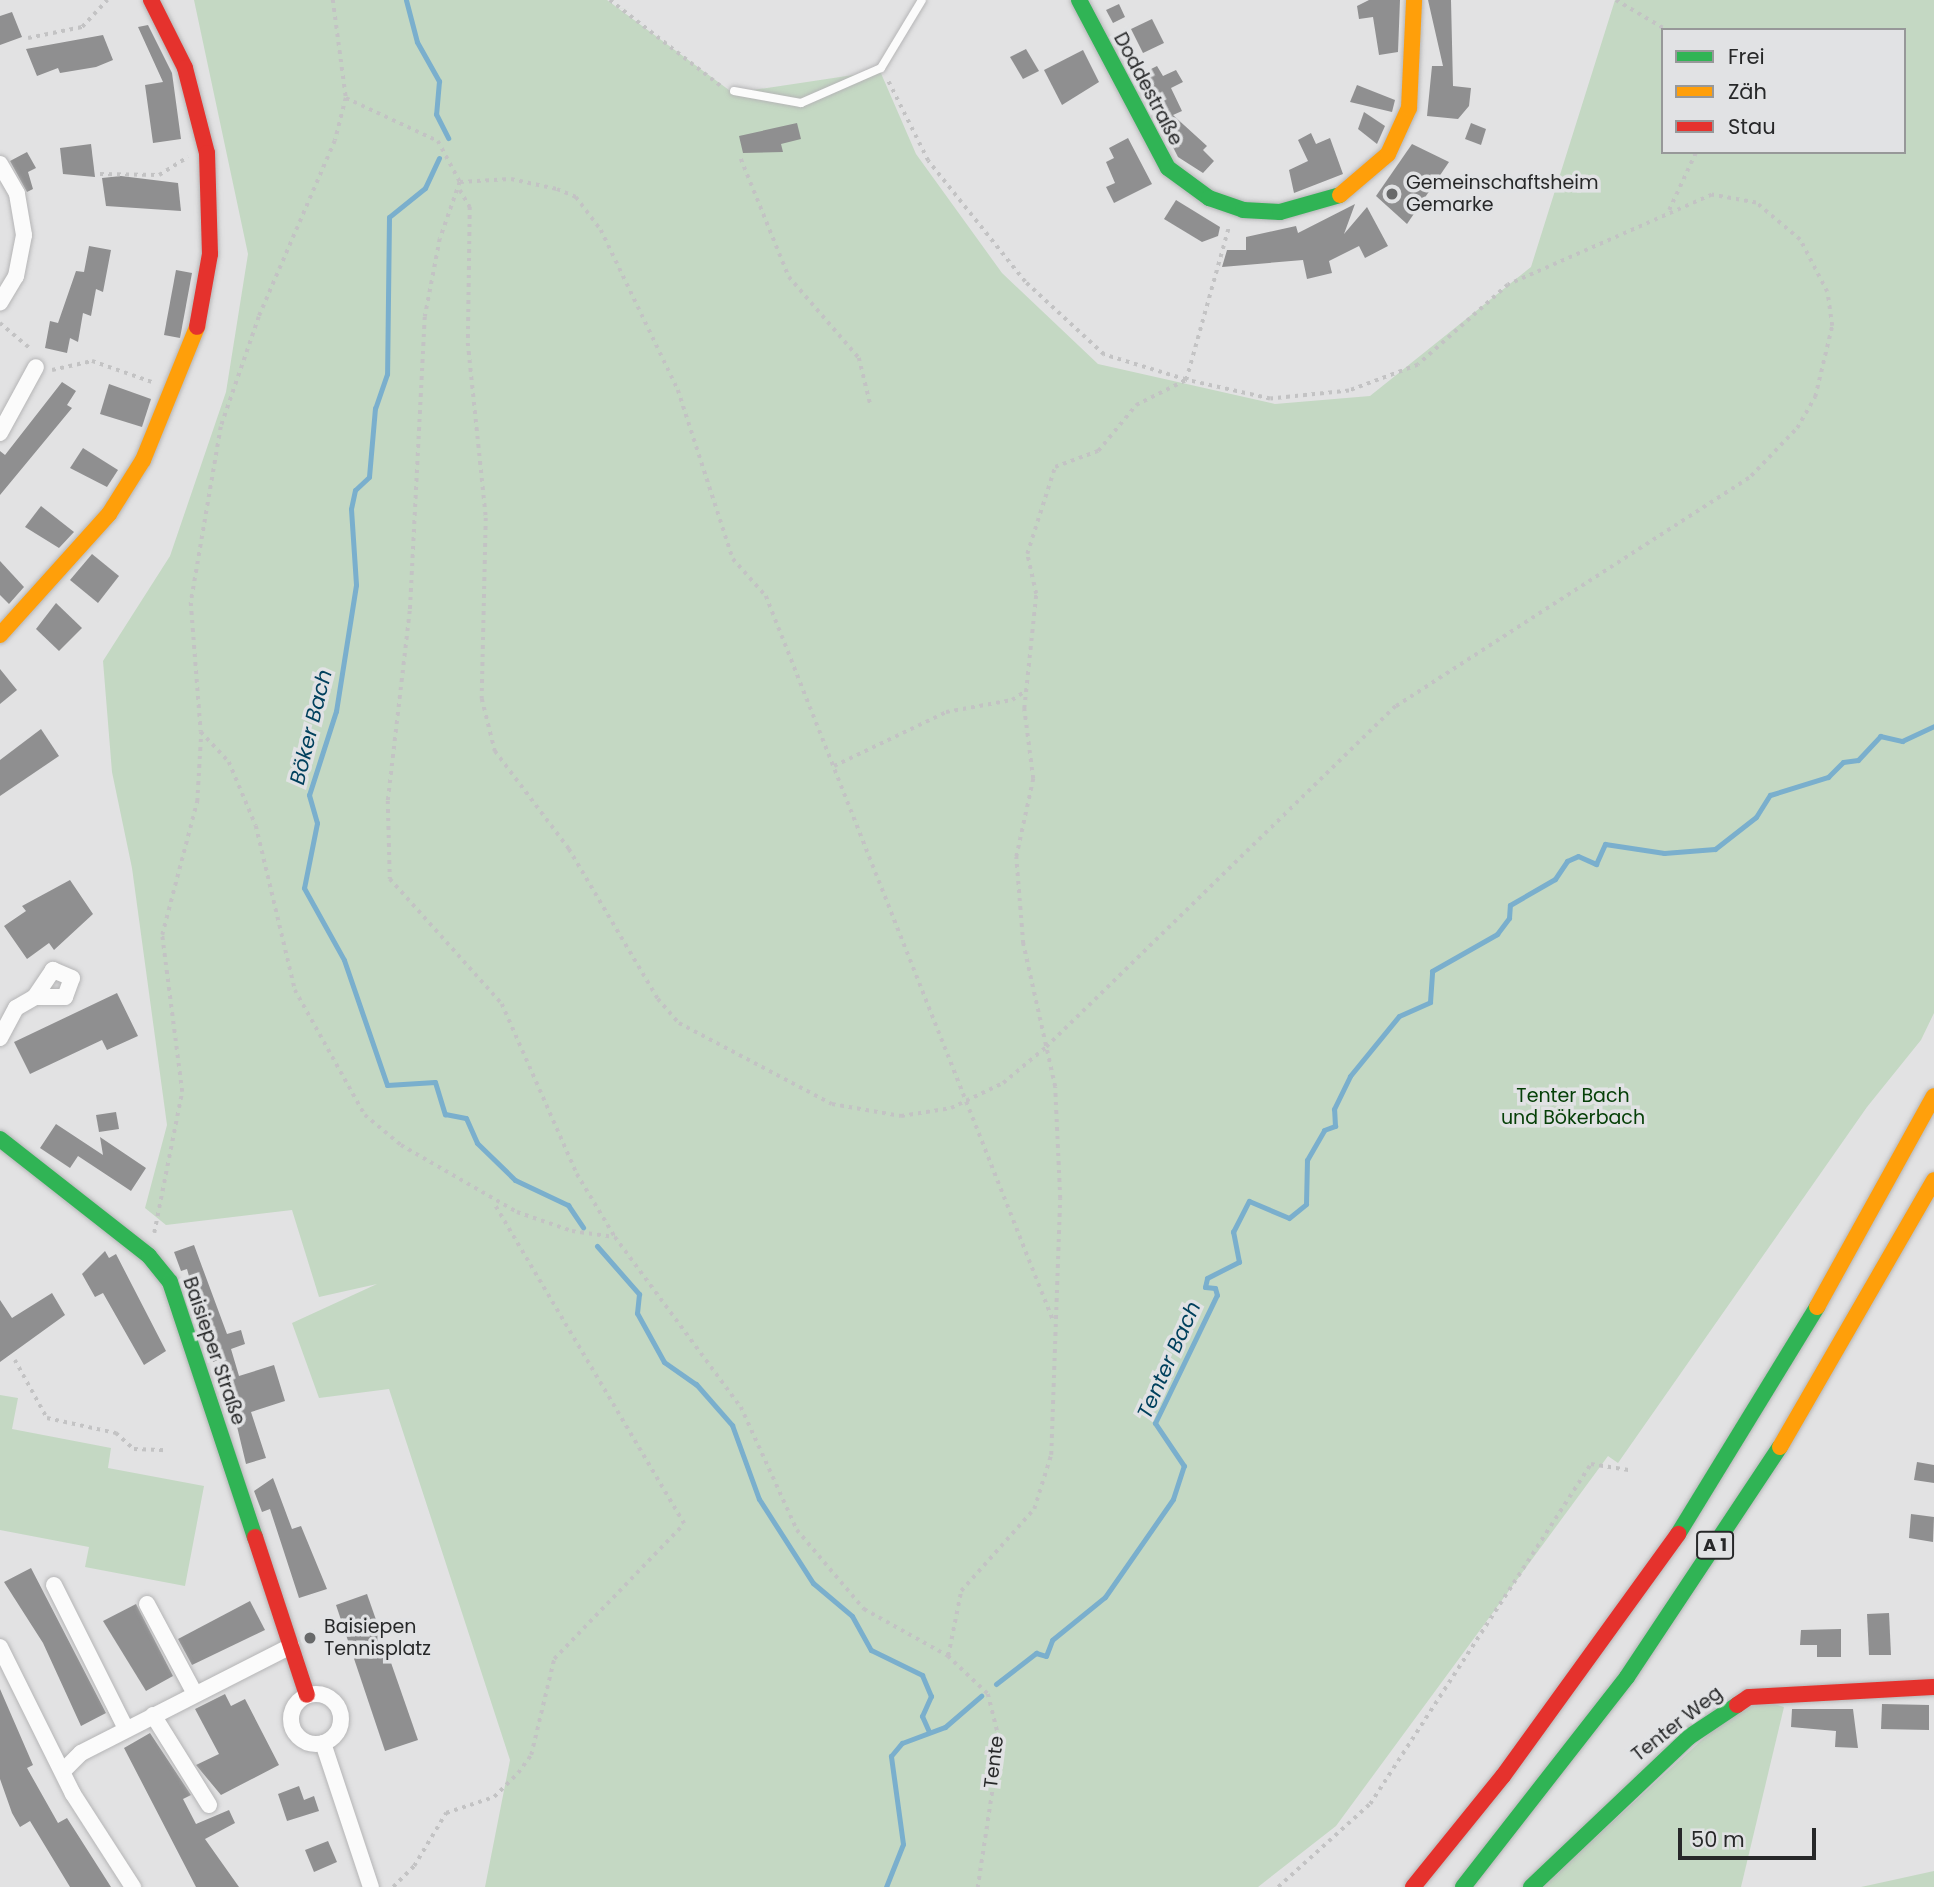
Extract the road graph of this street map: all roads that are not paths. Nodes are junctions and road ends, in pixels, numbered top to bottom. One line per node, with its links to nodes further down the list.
1 (151, 0): 10 (main road)
2 (922, 0): 5 (lane)
3 (1079, 0): 4 (main road, Doddestraße)
4 (1413, 0)
5 (734, 92)
6 (0, 163): 7 (street)
7 (0, 303)
8 (38, 361): 9 (street)
9 (0, 433)
10 (0, 635)
11 (36, 997): 12 (street)
12 (0, 1038)
13 (1934, 1096): 30 (main road, A 1)
14 (0, 1139): 18 (main road, Baisieper Straße)
15 (1934, 1180): 31 (main road, A 1)
16 (54, 1585): 24 (street)
17 (147, 1604): 21 (street)
18 (291, 1646): 21 (street); 22 (main road, Baisieper Straße)
19 (0, 1647): 26 (street)
20 (1934, 1687): 32 (main road, Tenter Weg)
21 (195, 1694): 23 (street)
22 (307, 1695): 25 (street); 25 (street)
23 (153, 1715): 24 (street); 27 (street)
24 (126, 1729): 26 (street)
25 (323, 1743): 29 (street)
26 (64, 1770): 28 (street)
27 (209, 1805)
28 (133, 1887)
29 (371, 1887)
30 (1413, 1887)
31 (1464, 1887)
32 (1531, 1887)

